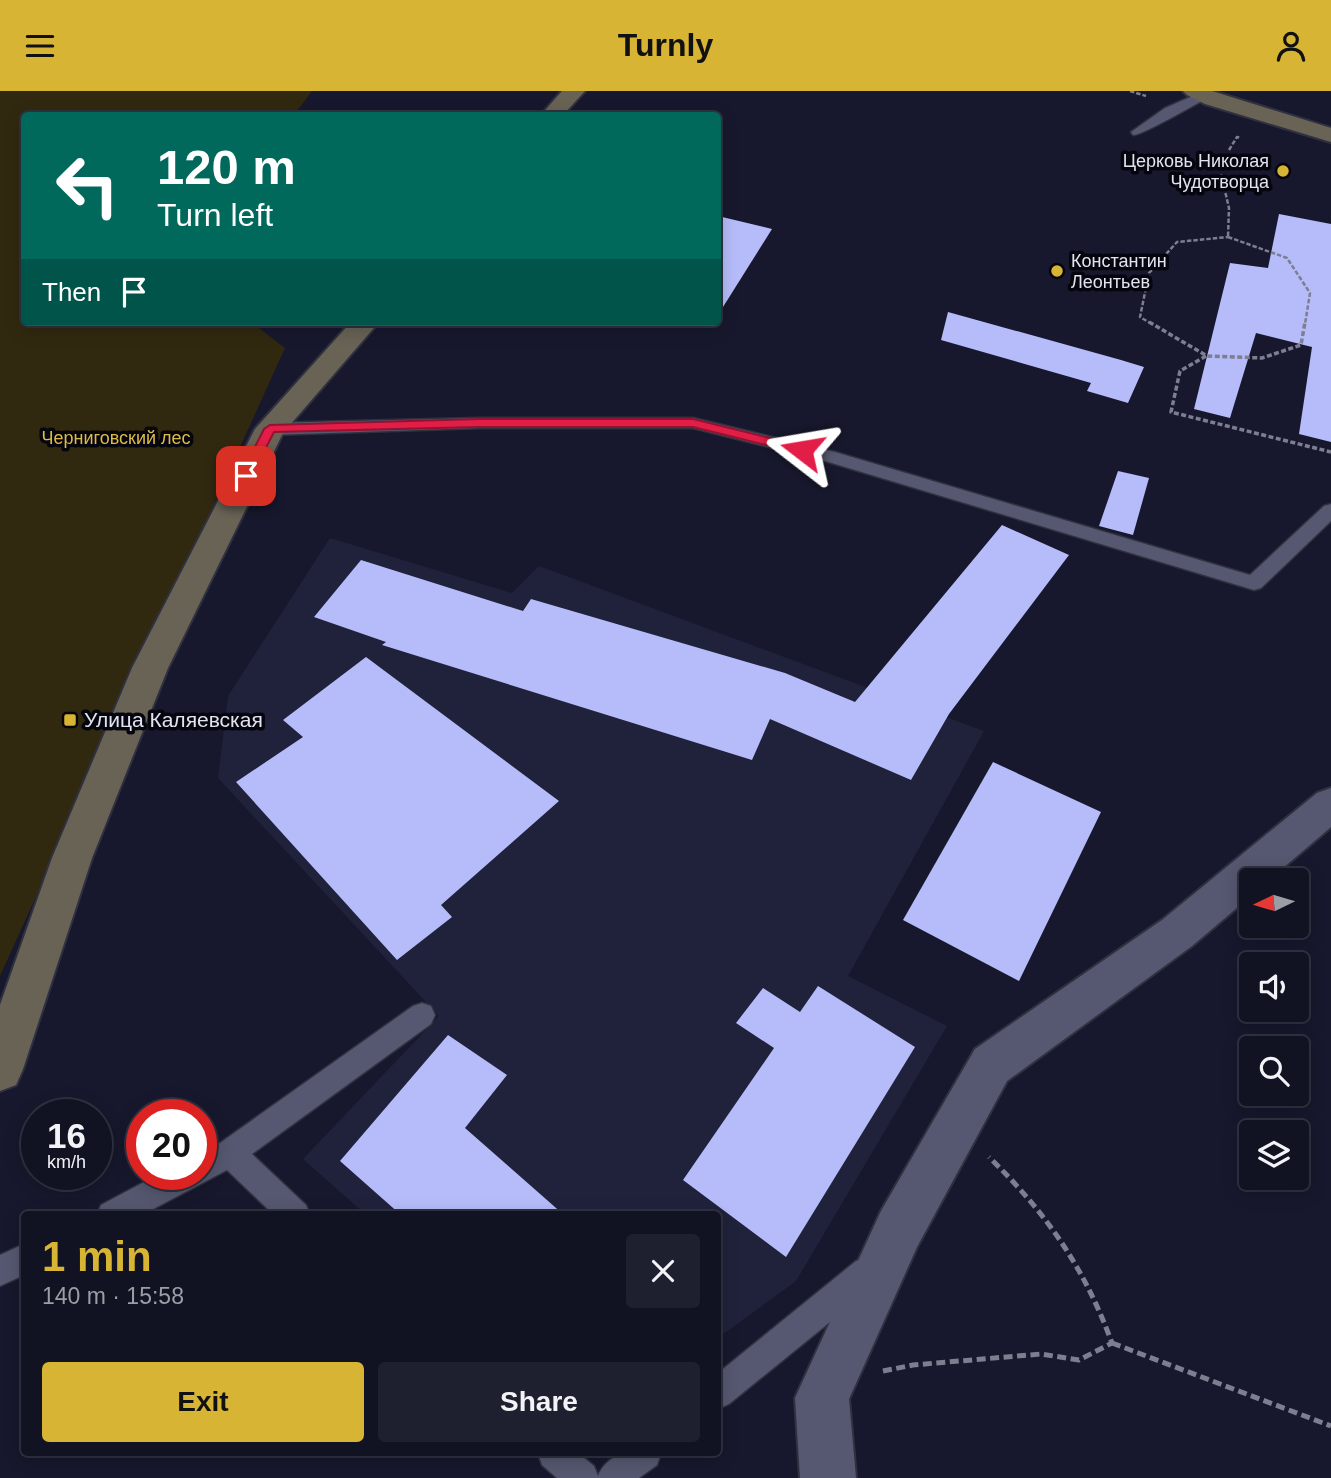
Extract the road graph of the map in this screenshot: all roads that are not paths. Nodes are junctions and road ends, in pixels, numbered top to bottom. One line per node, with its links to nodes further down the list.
1 (574, 91): 3 (street)
2 (1199, 93): 4 (lane); 5 (street)
3 (555, 112)
4 (1138, 132)
5 (1331, 135)
6 (362, 326): 7 (street)
7 (270, 429): 8 (lane); 11 (street)
8 (1331, 510)
9 (1331, 804): 17 (street)
10 (422, 1015): 12 (lane)
11 (0, 1069)
12 (230, 1153): 13 (lane); 16 (lane)
13 (217, 1160)
14 (159, 1190): 15 (lane)
15 (119, 1211)
16 (292, 1211)
17 (887, 1255): 20 (lane); 25 (street)
18 (21, 1260): 19 (lane)
19 (0, 1271)
20 (721, 1391)
21 (557, 1456): 23 (lane)
22 (641, 1456): 24 (lane)
23 (582, 1478)
24 (613, 1478)
25 (828, 1478)

